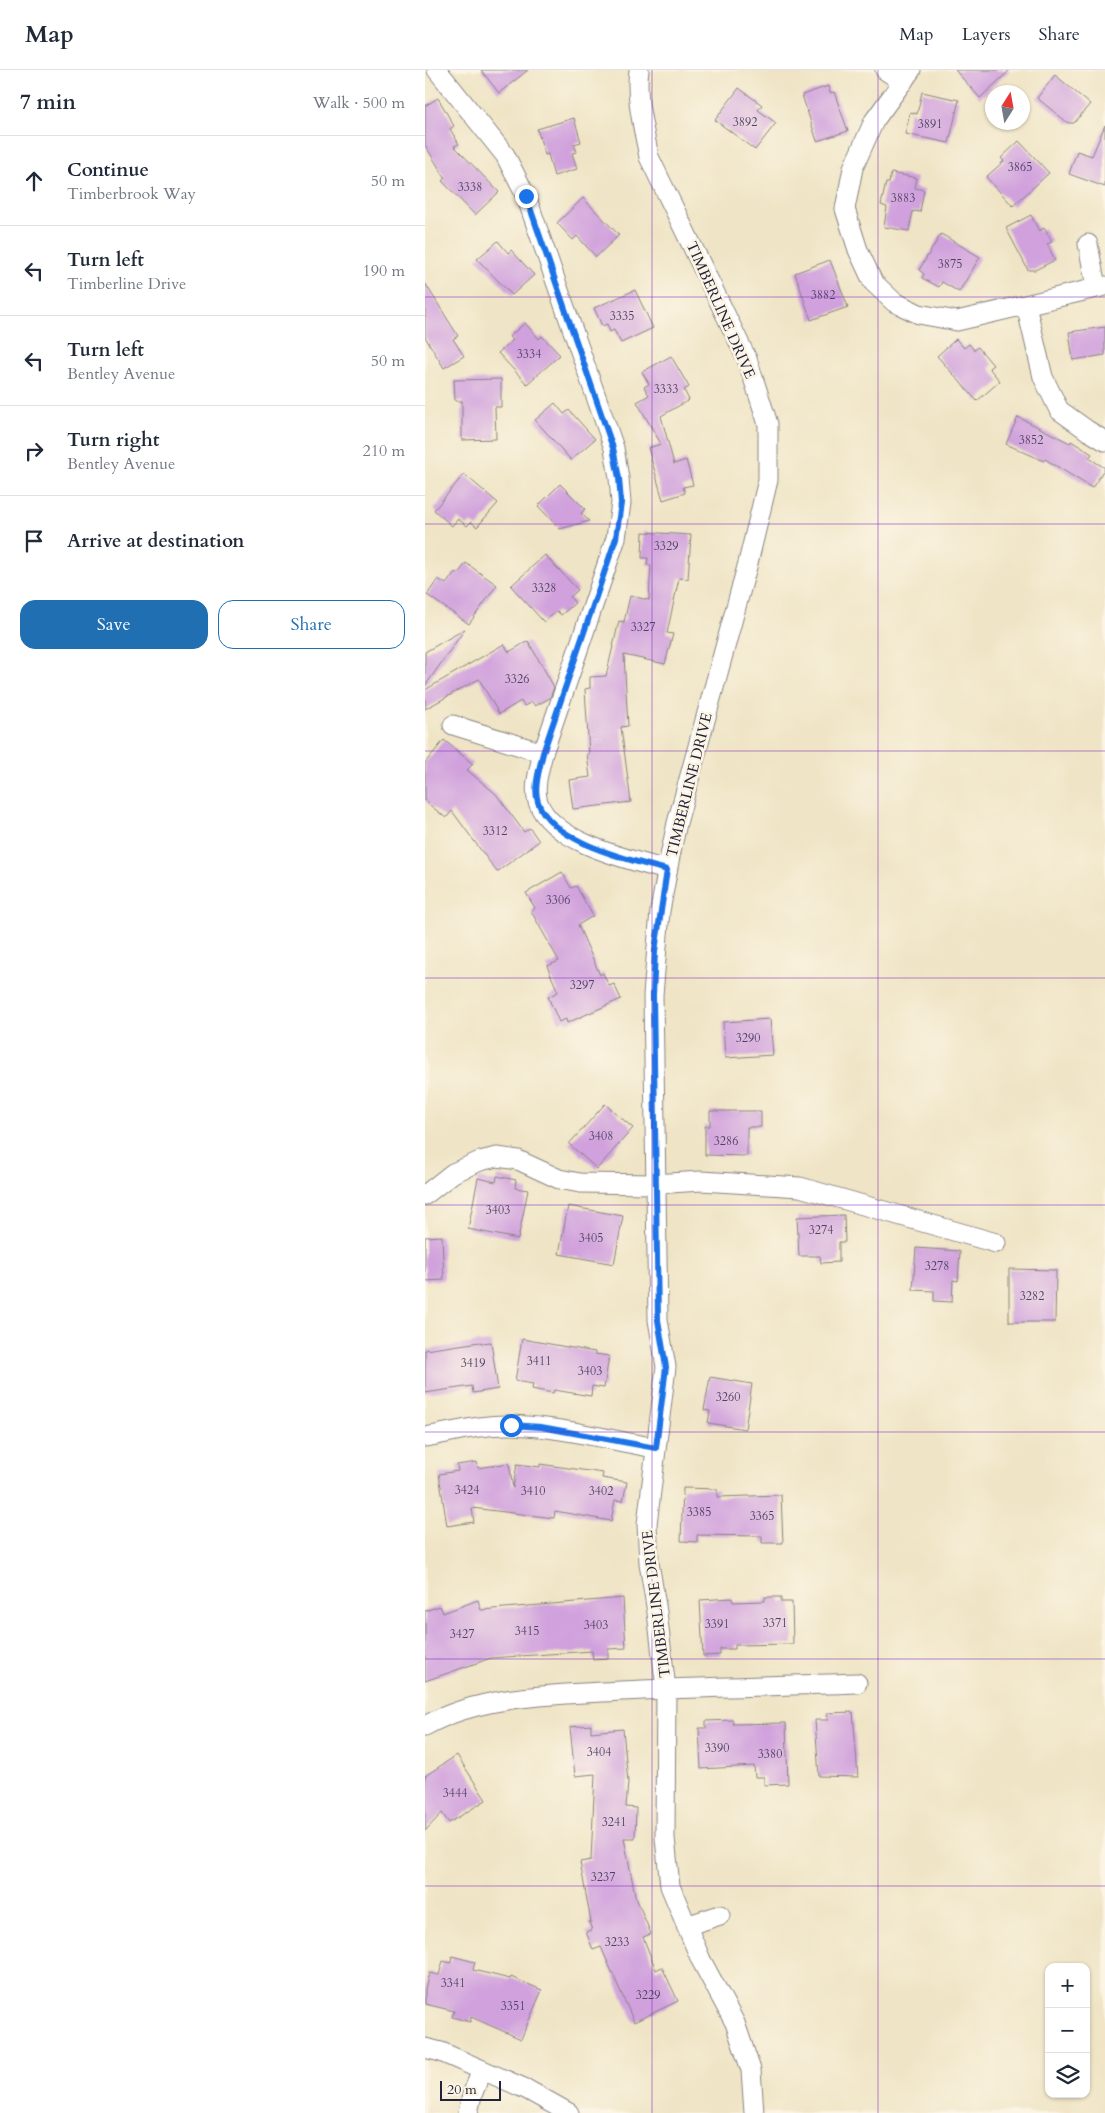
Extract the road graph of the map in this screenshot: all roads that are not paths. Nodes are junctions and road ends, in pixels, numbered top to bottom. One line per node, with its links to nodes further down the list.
1 (437, 70): 10 (street)
2 (639, 70): 11 (street, TIMBERLINE DRIVE)
3 (885, 70): 4 (street)
4 (907, 76): 7 (street)
5 (1088, 244): 6 (street)
6 (1101, 286): 7 (street)
7 (1026, 305): 8 (street)
8 (1105, 441)
9 (453, 725): 10 (street)
10 (543, 753): 11 (street)
11 (667, 870): 12 (street, TIMBERLINE DRIVE)
12 (655, 1184): 13 (street); 14 (street); 16 (street, TIMBERLINE DRIVE)
13 (425, 1195)
14 (995, 1243)
15 (425, 1437): 16 (street)
16 (656, 1448): 18 (street, TIMBERLINE DRIVE)
17 (857, 1683): 18 (street)
18 (666, 1689): 19 (street); 21 (street, TIMBERLINE DRIVE)
19 (425, 1726)
20 (720, 1915): 21 (street)
21 (686, 1926): 26 (street, TIMBERLINE DRIVE)
22 (425, 2048): 23 (street)
23 (482, 2070): 24 (street); 25 (street)
24 (468, 2113)
25 (569, 2113)
26 (754, 2113)

